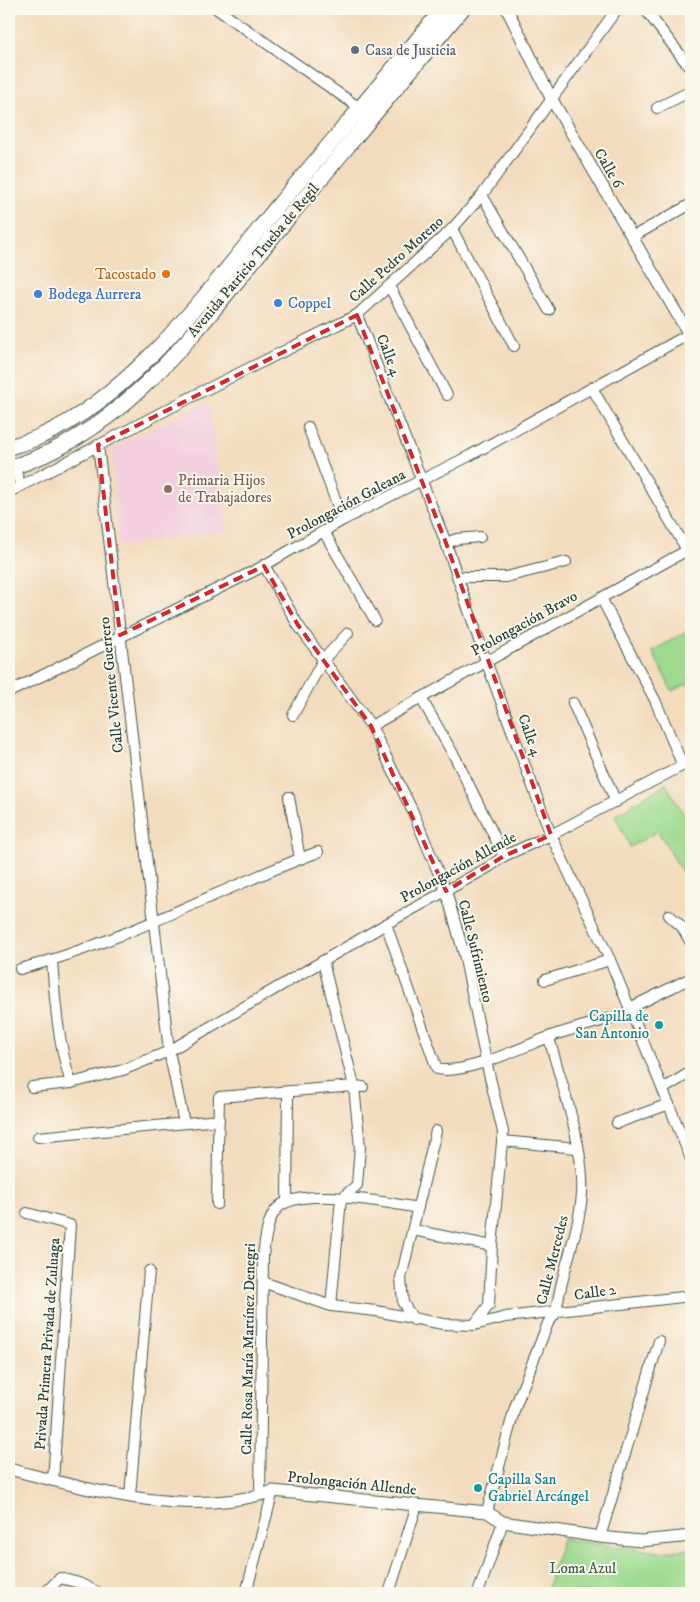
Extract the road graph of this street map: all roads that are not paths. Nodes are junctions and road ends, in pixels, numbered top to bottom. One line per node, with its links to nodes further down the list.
1 (217, 9): 11 (street)
2 (443, 9): 11 (main road, Avenida Patricio Trueba de Regil)
3 (462, 9): 11 (main road, Avenida Patricio Trueba de Regil)
4 (507, 9): 9 (street, Calle 6)
5 (617, 9): 9 (street, Calle Pedro Moreno)
6 (645, 9): 7 (street)
7 (691, 70)
8 (691, 91): 10 (street)
9 (551, 98): 12 (street, Calle Pedro Moreno); 15 (street, Calle 6)
10 (657, 108)
11 (366, 112): 25 (main road, Avenida Patricio Trueba de Regil); 26 (main road, Avenida Patricio Trueba de Regil)
12 (482, 195): 14 (street, Calle Pedro Moreno); 17 (street)
13 (691, 204): 15 (street)
14 (452, 229): 16 (street, Calle Pedro Moreno); 20 (street)
15 (632, 237): 19 (street, Calle 6)
16 (389, 286): 18 (street, Calle Pedro Moreno); 22 (street)
17 (549, 310)
18 (357, 315): 24 (street, Calle Pedro Moreno); 27 (street, Calle 4)
19 (690, 335): 21 (street, Prolongación Galeana)
20 (514, 346)
21 (592, 388): 27 (street, Prolongación Galeana); 34 (street)
22 (447, 394)
23 (308, 427): 30 (street)
24 (98, 445): 28 (street, Calle Pedro Moreno); 41 (street, Calle Vicente Guerrero)
25 (9, 448)
26 (11, 467): 28 (street)
27 (422, 481): 30 (street, Prolongación Galeana); 33 (street, Calle 4)
28 (21, 486): 29 (street, Calle Pedro Moreno)
29 (9, 492)
30 (343, 520): 31 (street, Prolongación Galeana)
31 (324, 532): 36 (street, Prolongación Galeana); 39 (street)
32 (480, 537): 33 (street)
33 (446, 543): 37 (street, Calle 4)
34 (689, 549): 38 (street, Prolongación Bravo)
35 (566, 562): 37 (street)
36 (264, 565): 41 (street, Prolongación Galeana); 42 (street, Calle Sufrimiento)
37 (458, 577): 43 (street, Calle 4)
38 (601, 598): 43 (street, Prolongación Bravo); 49 (street)
39 (375, 620)
40 (348, 633): 42 (street)
41 (120, 635): 44 (street, Prolongación Galeana); 58 (street, Calle Vicente Guerrero)
42 (323, 660): 47 (street); 48 (street, Calle Sufrimiento)
43 (486, 661): 45 (street, Prolongación Bravo); 52 (street, Calle 4)
44 (9, 692)
45 (421, 698): 48 (street, Prolongación Bravo); 54 (street)
46 (573, 703): 51 (street)
47 (292, 715)
48 (371, 726): 56 (street, Calle Sufrimiento)
49 (687, 764): 51 (street, Prolongación Allende)
50 (289, 797): 55 (street)
51 (616, 802): 52 (street, Prolongación Allende)
52 (551, 835): 54 (street, Prolongación Allende); 62 (street, Calle 4)
53 (318, 852): 55 (street)
54 (504, 856): 56 (street, Prolongación Allende)
55 (300, 859): 58 (street)
56 (446, 892): 59 (street, Prolongación Allende); 70 (street, Calle Sufrimiento)
57 (669, 915): 60 (street)
58 (154, 922): 61 (street); 69 (street, Calle Vicente Guerrero)
59 (386, 924): 63 (street, Prolongación Allende); 70 (street)
60 (691, 943)
61 (52, 960): 64 (street); 72 (street)
62 (610, 960): 66 (street); 67 (street, Calle 4)
63 (323, 962): 69 (street, Prolongación Allende); 74 (street)
64 (20, 969)
65 (691, 978): 67 (street)
66 (545, 980)
67 (631, 1010): 68 (street); 75 (street, Calle 4)
68 (548, 1038): 70 (street); 84 (street, Calle Mercedes)
69 (169, 1051): 72 (street, Prolongación Allende); 79 (street, Calle Vicente Guerrero)
70 (486, 1061): 83 (street, Calle Sufrimiento)
71 (691, 1072): 75 (street)
72 (71, 1083): 73 (street, Prolongación Allende)
73 (32, 1087)
74 (359, 1087): 76 (street); 86 (street)
75 (663, 1088): 77 (street, Calle 4)
76 (288, 1092): 78 (street); 87 (street)
77 (669, 1104): 80 (street); 85 (street, Calle 4)
78 (219, 1120): 79 (street); 88 (street)
79 (184, 1123): 82 (street)
80 (617, 1123)
81 (436, 1131): 89 (street)
82 (38, 1137)
83 (502, 1141): 84 (street); 92 (street, Calle Sufrimiento)
84 (578, 1148): 97 (street, Calle Mercedes)
85 (691, 1159)
86 (341, 1199): 87 (street); 89 (street); 96 (street)
87 (287, 1202): 94 (street, Calle Rosa María Martínez Denegri)
88 (218, 1204)
89 (418, 1208): 91 (street)
90 (26, 1213): 102 (street, Privada Primera Privada de Zuluaga)
91 (413, 1230): 92 (street); 98 (street)
92 (492, 1246): 99 (street, Calle Sufrimiento)
93 (149, 1271): 105 (street)
94 (263, 1282): 96 (street, Calle 2); 104 (street, Calle Rosa María Martínez Denegri)
95 (691, 1296): 97 (street, Calle 2)
96 (331, 1306): 98 (street, Calle 2)
97 (556, 1313): 99 (street, Calle 2); 107 (street, Calle Mercedes)
98 (414, 1320): 99 (street, Calle 2)
99 (474, 1325)
100 (659, 1341): 110 (street)
101 (9, 1469): 102 (street, Prolongación Allende)
102 (53, 1480): 105 (street, Prolongación Allende)
103 (273, 1490): 104 (street, Prolongación Allende); 106 (street, Prolongación Allende); 113 (street)
104 (260, 1495): 105 (street, Prolongación Allende)
105 (130, 1496)
106 (417, 1505): 107 (street, Prolongación Allende); 114 (street)
107 (488, 1512): 108 (street, Prolongación Allende)
108 (503, 1522): 110 (street, Prolongación Allende); 115 (street)
109 (691, 1536): 110 (street, Prolongación Allende)
110 (600, 1537)
111 (45, 1593): 112 (street)
112 (99, 1593)
113 (246, 1593)
114 (389, 1593)
115 (478, 1593)

